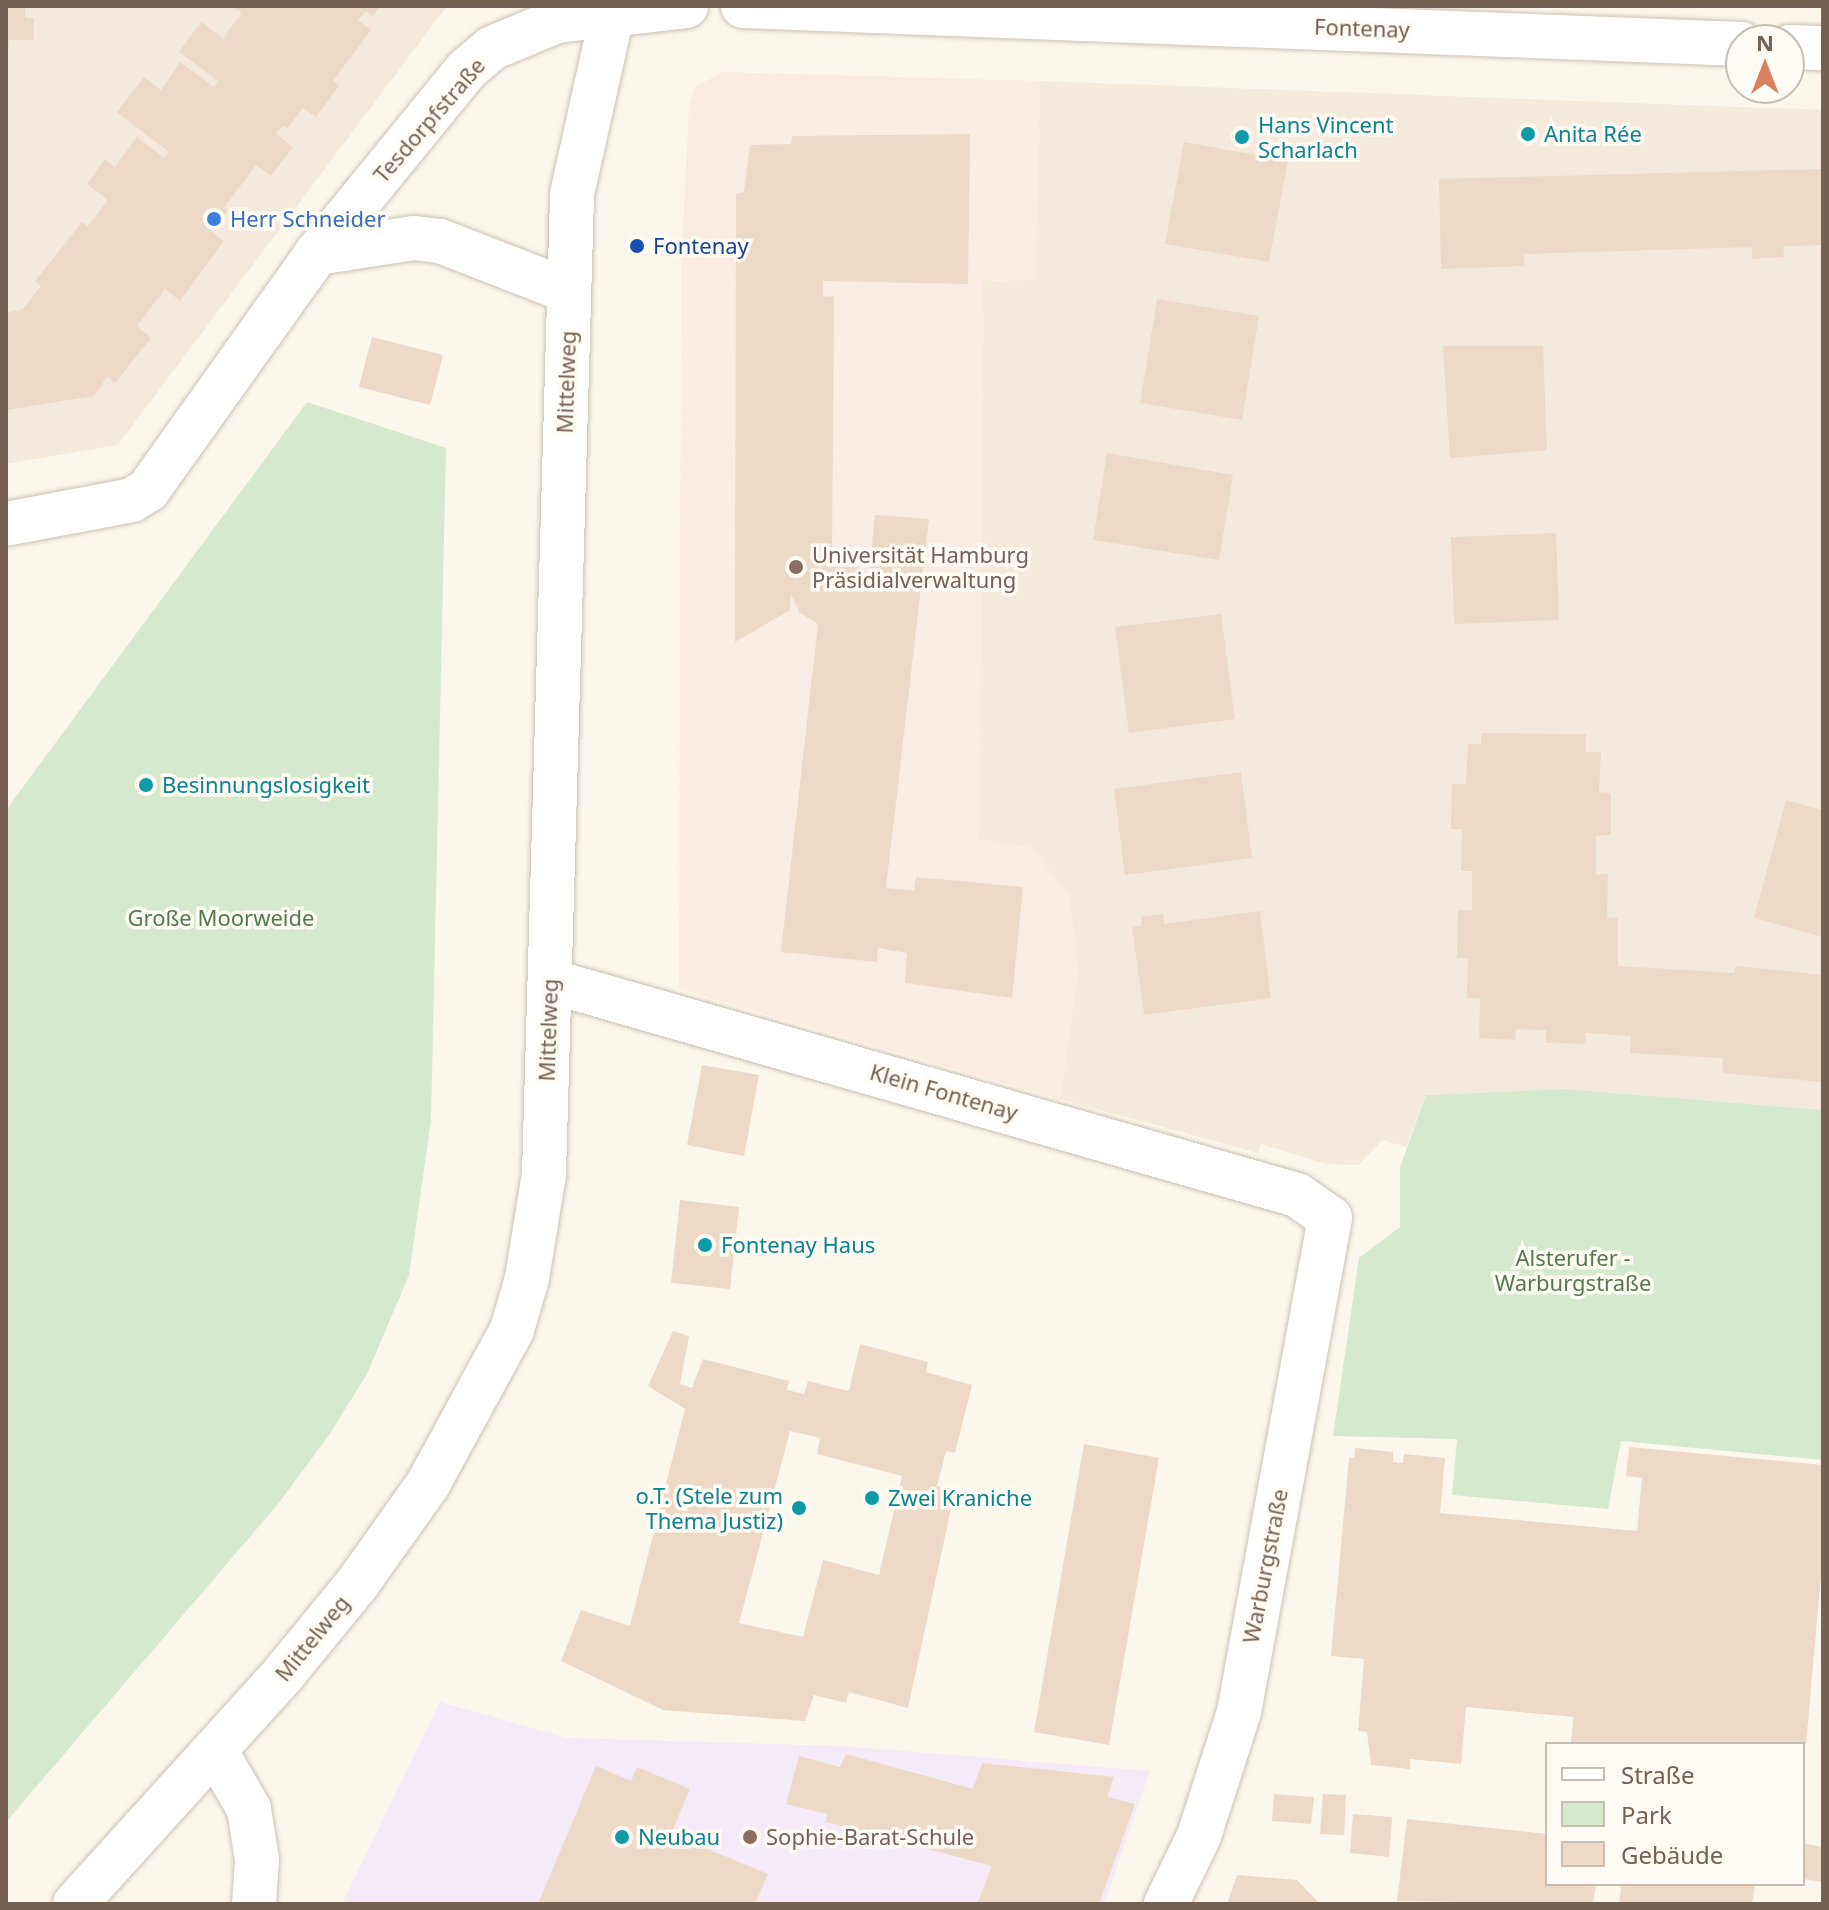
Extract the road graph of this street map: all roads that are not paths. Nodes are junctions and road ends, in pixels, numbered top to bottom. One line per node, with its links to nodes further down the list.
1 (686, 6): 3 (street)
2 (743, 6): 4 (street, Fontenay)
3 (613, 10): 5 (street, Tesdorpfstraße); 6 (street, Mittelweg)
4 (1725, 43)
5 (317, 253): 6 (street); 7 (street, Tesdorpfstraße)
6 (569, 291): 8 (street, Mittelweg)
7 (6, 524)
8 (550, 981): 9 (street, Klein Fontenay); 10 (street, Mittelweg)
9 (1330, 1218): 13 (street, Warburgstraße)
10 (215, 1750): 11 (street, Mittelweg); 12 (street)
11 (75, 1904)
12 (254, 1904)
13 (1166, 1904)

